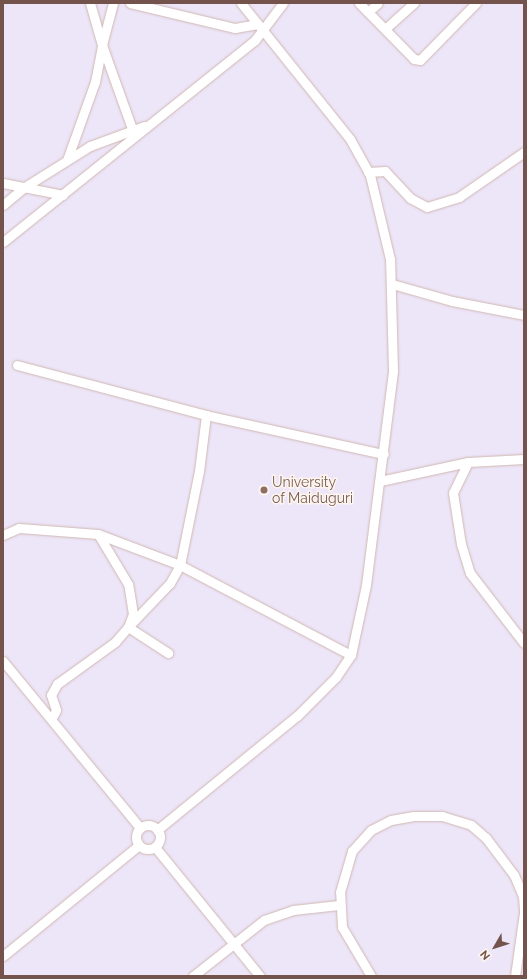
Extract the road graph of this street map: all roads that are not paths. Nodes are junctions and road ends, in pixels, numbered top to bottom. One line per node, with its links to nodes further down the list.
1 (90, 3): 13 (street)
2 (113, 3): 13 (street)
3 (130, 3): 11 (street)
4 (241, 3): 11 (street)
5 (283, 3): 11 (street)
6 (359, 3): 10 (street)
7 (378, 3): 10 (street)
8 (414, 3): 12 (street)
9 (476, 3): 12 (street)
10 (368, 12): 12 (street)
11 (260, 28): 14 (street); 18 (street)
12 (385, 29)
13 (102, 45): 15 (street); 17 (street)
14 (148, 126): 15 (street); 21 (street)
15 (132, 129): 17 (street)
16 (524, 152): 18 (street)
17 (67, 160): 20 (street)
18 (368, 172): 24 (street)
19 (3, 183): 20 (street)
20 (23, 188): 21 (street); 22 (street)
21 (63, 195): 23 (street)
22 (3, 205)
23 (3, 242)
24 (392, 284): 25 (street); 28 (street)
25 (524, 314)
26 (17, 365): 27 (street)
27 (206, 415): 28 (street); 34 (street)
28 (384, 454): 31 (street)
29 (524, 459): 30 (street)
30 (468, 462): 31 (street); 36 (street)
31 (380, 482): 38 (street)
32 (98, 534): 33 (street); 34 (street); 35 (street)
33 (3, 535)
34 (180, 565): 35 (street); 38 (street)
35 (128, 627): 37 (street); 40 (street)
36 (524, 643)
37 (168, 653)
38 (351, 655): 42 (street)
39 (3, 661): 40 (street)
40 (52, 718): 41 (street)
41 (140, 828): 42 (street); 43 (street)
42 (157, 830): 44 (street)
43 (138, 846): 44 (street); 49 (street)
44 (155, 847): 48 (street)
45 (523, 896): 46 (street); 47 (street)
46 (338, 905): 48 (street); 52 (street)
47 (524, 913): 53 (street)
48 (232, 941): 50 (street); 51 (street)
49 (5, 951)
50 (193, 976)
51 (260, 976)
52 (371, 976)
53 (515, 976)

